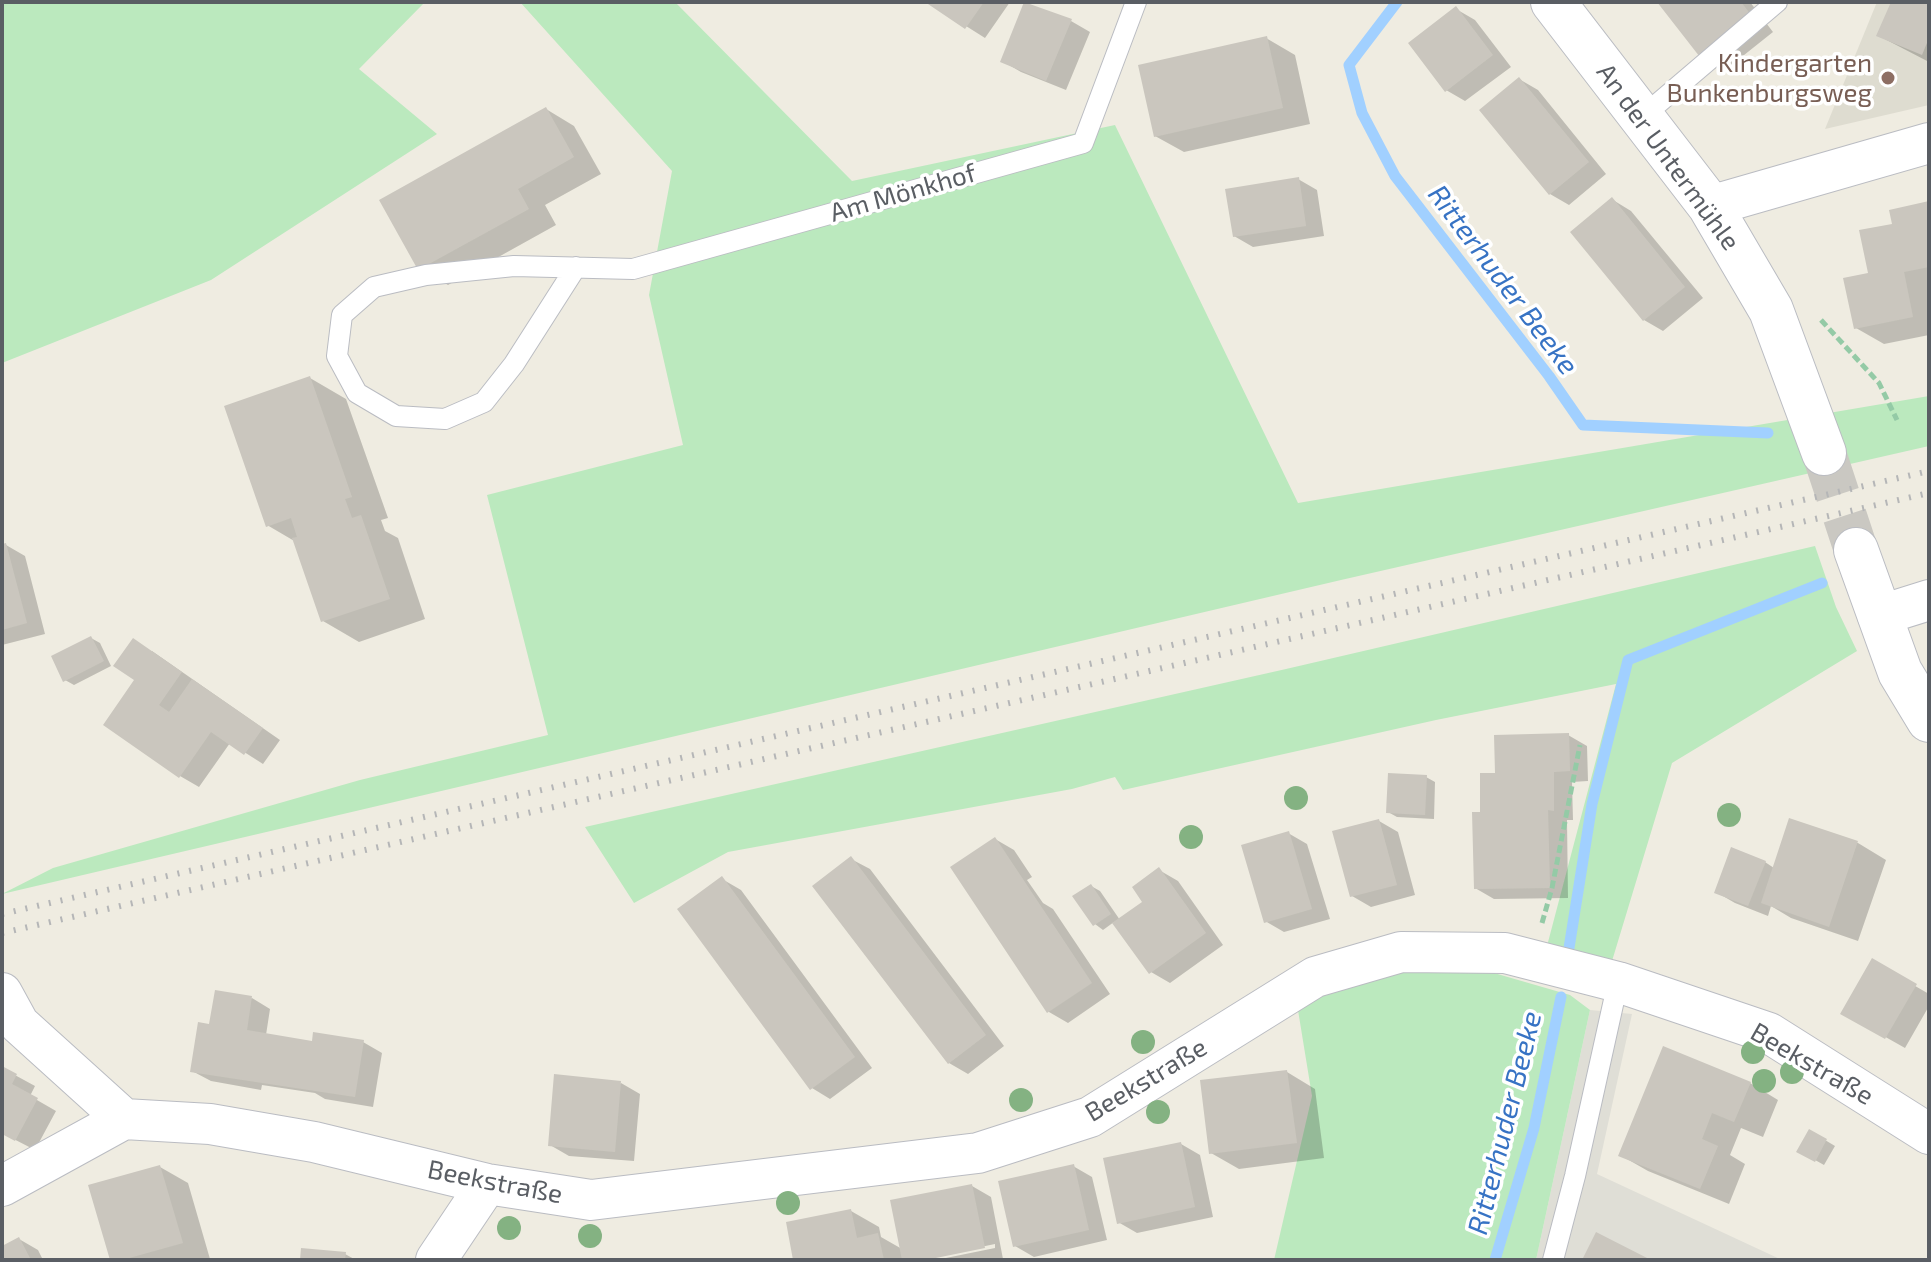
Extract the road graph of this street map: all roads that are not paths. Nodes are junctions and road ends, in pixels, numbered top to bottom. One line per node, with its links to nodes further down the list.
1 (1136, 2): 7 (lane, Am Mönkhof)
2 (1553, 2): 4 (street, An der Untermühle)
3 (1777, 2): 4 (lane)
4 (1642, 117): 6 (street, An der Untermühle)
5 (1929, 143): 6 (street)
6 (1710, 206): 8 (street, An der Untermühle)
7 (576, 267): 7 (lane, Am Mönkhof)
8 (1824, 453)
9 (1856, 550): 11 (street)
10 (1929, 600): 11 (street)
11 (1878, 616): 12 (street)
12 (1929, 720)
13 (1618, 982): 16 (street, Beekstraße); 17 (street, Beekstraße); 20 (lane)
14 (2, 993): 15 (street)
15 (124, 1119): 17 (street, Beekstraße); 18 (street)
16 (1929, 1134)
17 (487, 1184): 19 (street)
18 (2, 1186)
19 (436, 1260)
20 (1553, 1260)

